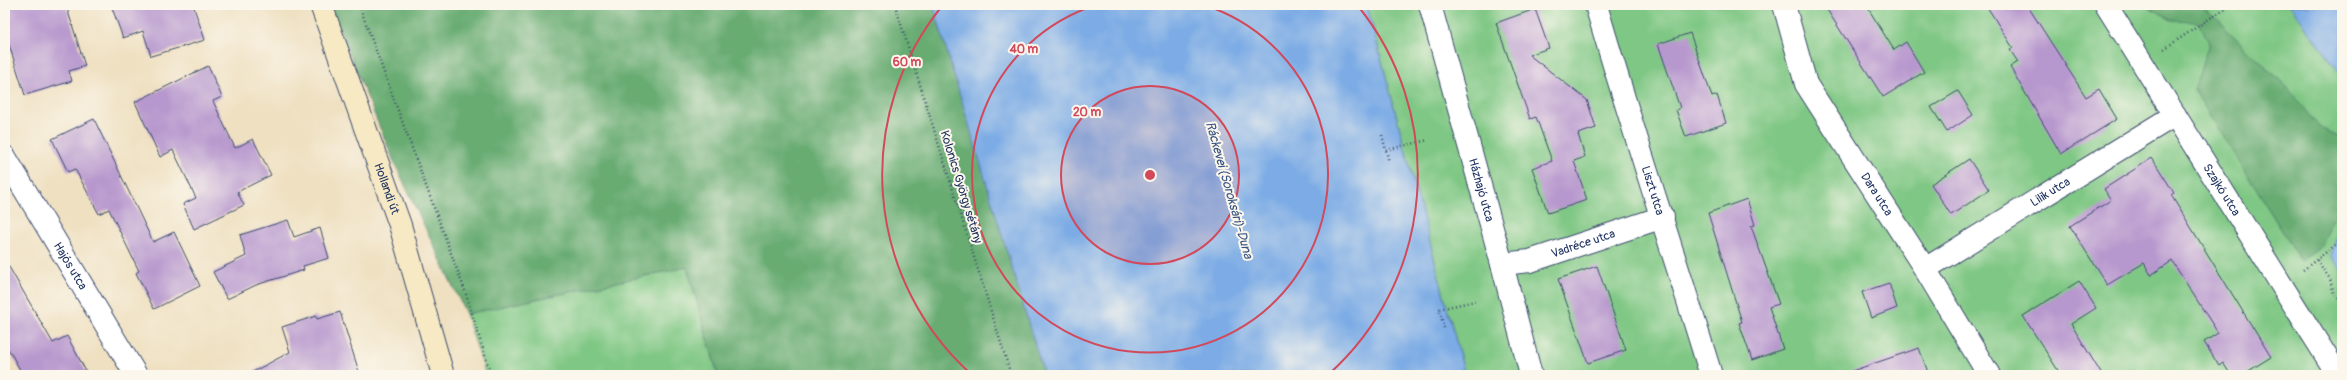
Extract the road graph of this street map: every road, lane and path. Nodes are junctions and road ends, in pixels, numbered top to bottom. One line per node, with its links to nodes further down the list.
1 (321, 5): 27 (street, Hollandi út)
2 (359, 5): 28 (path)
3 (895, 5): 29 (path, Kolonics György sétány)
4 (1430, 5): 19 (street, Házhajó utca)
5 (1596, 5): 16 (street, Liszt utca)
6 (2106, 5): 9 (street, Szajkó utca)
7 (2230, 5): 9 (path)
8 (1786, 6): 20 (street, Dara utca)
9 (2142, 63): 10 (street, Szajkó utca)
10 (2175, 115): 20 (street, Lilik utca); 21 (street, Szajkó utca)
11 (1382, 135): 13 (path)
12 (1428, 140): 13 (path)
13 (1386, 150): 15 (path)
14 (5, 157): 26 (street, Hajós utca)
15 (1389, 162)
16 (1663, 217): 19 (street, Vadréce utca); 31 (street, Liszt utca)
17 (2342, 240): 18 (path)
18 (2317, 260): 21 (path); 23 (path)
19 (1502, 264): 30 (street, Házhajó utca)
20 (1925, 269): 32 (street, Dara utca)
21 (2282, 286): 25 (street, Szajkó utca)
22 (1475, 301): 24 (path)
23 (2342, 302)
24 (1444, 328)
25 (2328, 372)
26 (136, 375)
27 (443, 375)
28 (491, 375)
29 (1011, 375)
30 (1531, 375)
31 (1711, 375)
32 (1989, 375)

